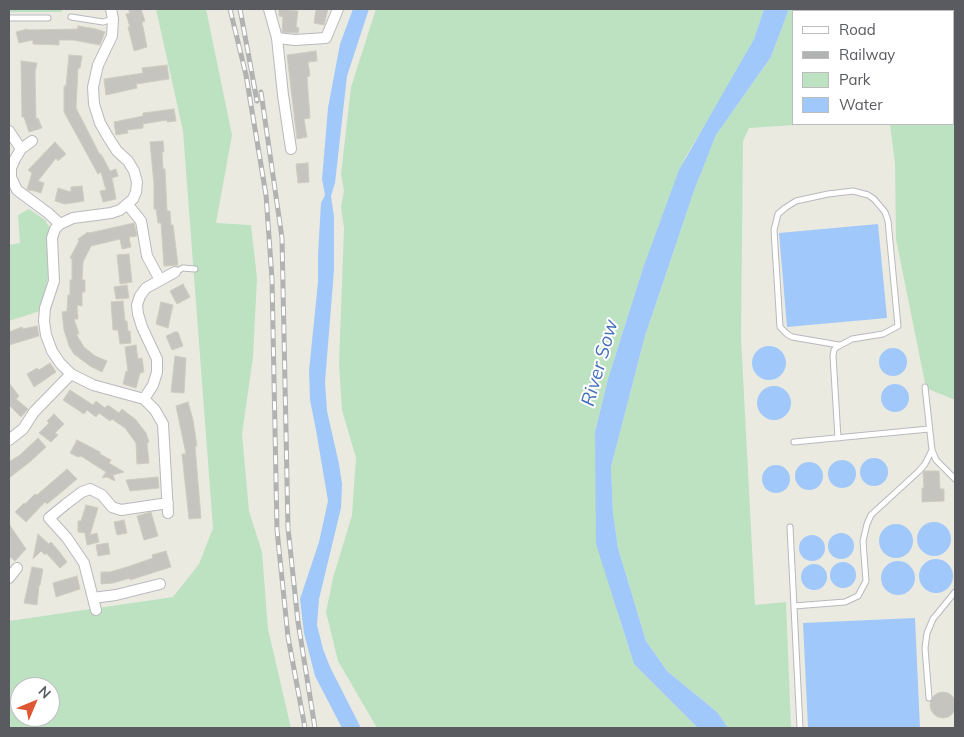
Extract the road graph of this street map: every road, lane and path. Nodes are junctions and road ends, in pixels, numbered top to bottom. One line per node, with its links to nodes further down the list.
1 (269, 9): 7 (street)
2 (338, 9): 7 (street)
3 (112, 14): 4 (lane); 12 (street)
4 (71, 16)
5 (9, 18): 6 (lane)
6 (48, 18)
7 (278, 38): 11 (street)
8 (9, 131): 10 (street)
9 (32, 140): 10 (street)
10 (21, 149): 13 (street)
11 (291, 149)
12 (128, 205): 13 (street); 16 (street)
13 (60, 224): 18 (street)
14 (195, 270): 15 (lane)
15 (175, 272): 16 (street)
16 (160, 280): 20 (street)
17 (839, 345): 17 (lane); 23 (lane)
18 (71, 374): 20 (street); 22 (street)
19 (925, 387): 21 (lane)
20 (144, 399): 32 (street)
21 (930, 429): 23 (lane); 25 (lane)
22 (10, 436)
23 (838, 438): 24 (lane)
24 (794, 442)
25 (932, 450): 26 (lane); 33 (lane)
26 (955, 479)
27 (790, 527): 33 (lane)
28 (17, 568): 29 (street)
29 (9, 577)
30 (160, 584): 32 (street)
31 (955, 592): 35 (lane)
32 (93, 598): 34 (street)
33 (794, 606): 36 (lane)
34 (96, 610)
35 (929, 698)
36 (800, 728)

